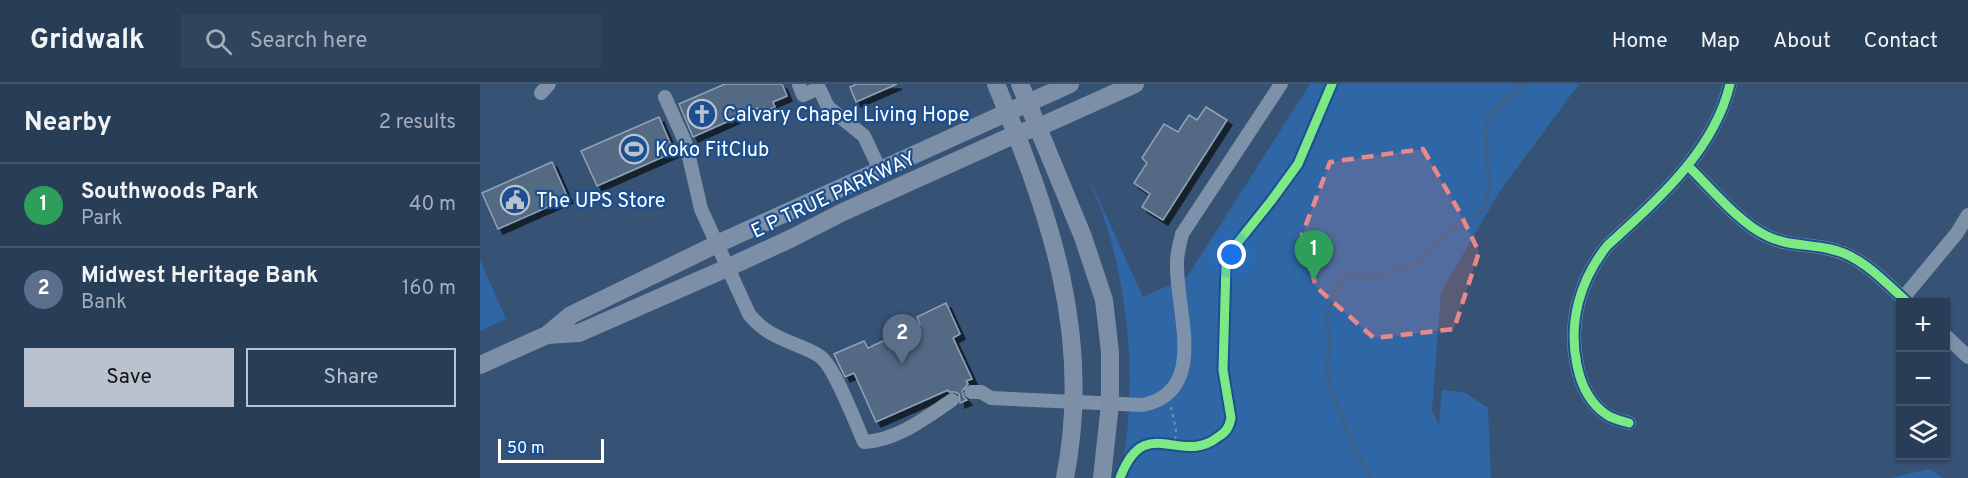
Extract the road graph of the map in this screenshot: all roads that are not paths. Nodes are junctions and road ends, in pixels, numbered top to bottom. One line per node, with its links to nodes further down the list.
1 (996, 84): 10 (main road)
2 (1020, 84): 9 (main road)
3 (1070, 84): 9 (main road, E P TRUE PARKWAY)
4 (1135, 84): 11 (main road, E P TRUE PARKWAY)
5 (1281, 84): 27 (street)
6 (1730, 84): 13 (street)
7 (799, 85): 14 (street)
8 (665, 97): 16 (street)
9 (1028, 102): 10 (main road, E P TRUE PARKWAY); 11 (main road)
10 (1008, 112): 12 (main road); 14 (main road, E P TRUE PARKWAY)
11 (1039, 127): 12 (main road, E P TRUE PARKWAY); 27 (main road)
12 (1016, 134): 17 (main road, E P TRUE PARKWAY); 26 (main road)
13 (1688, 166): 18 (street); 28 (street)
14 (880, 170): 16 (main road, E P TRUE PARKWAY)
15 (1968, 215): 19 (street)
16 (717, 244): 17 (street); 20 (main road, E P TRUE PARKWAY)
17 (727, 268): 20 (main road, E P TRUE PARKWAY); 25 (street)
18 (1904, 298)
19 (1908, 298)
20 (548, 335): 23 (main road, E P TRUE PARKWAY)
21 (1950, 340): 22 (street)
22 (1968, 357)
23 (480, 366)
24 (971, 392): 26 (street)
25 (952, 400)
26 (1074, 404): 27 (street); 29 (main road)
27 (1110, 404): 30 (main road)
28 (1629, 423)
29 (1065, 478)
30 (1102, 478)

